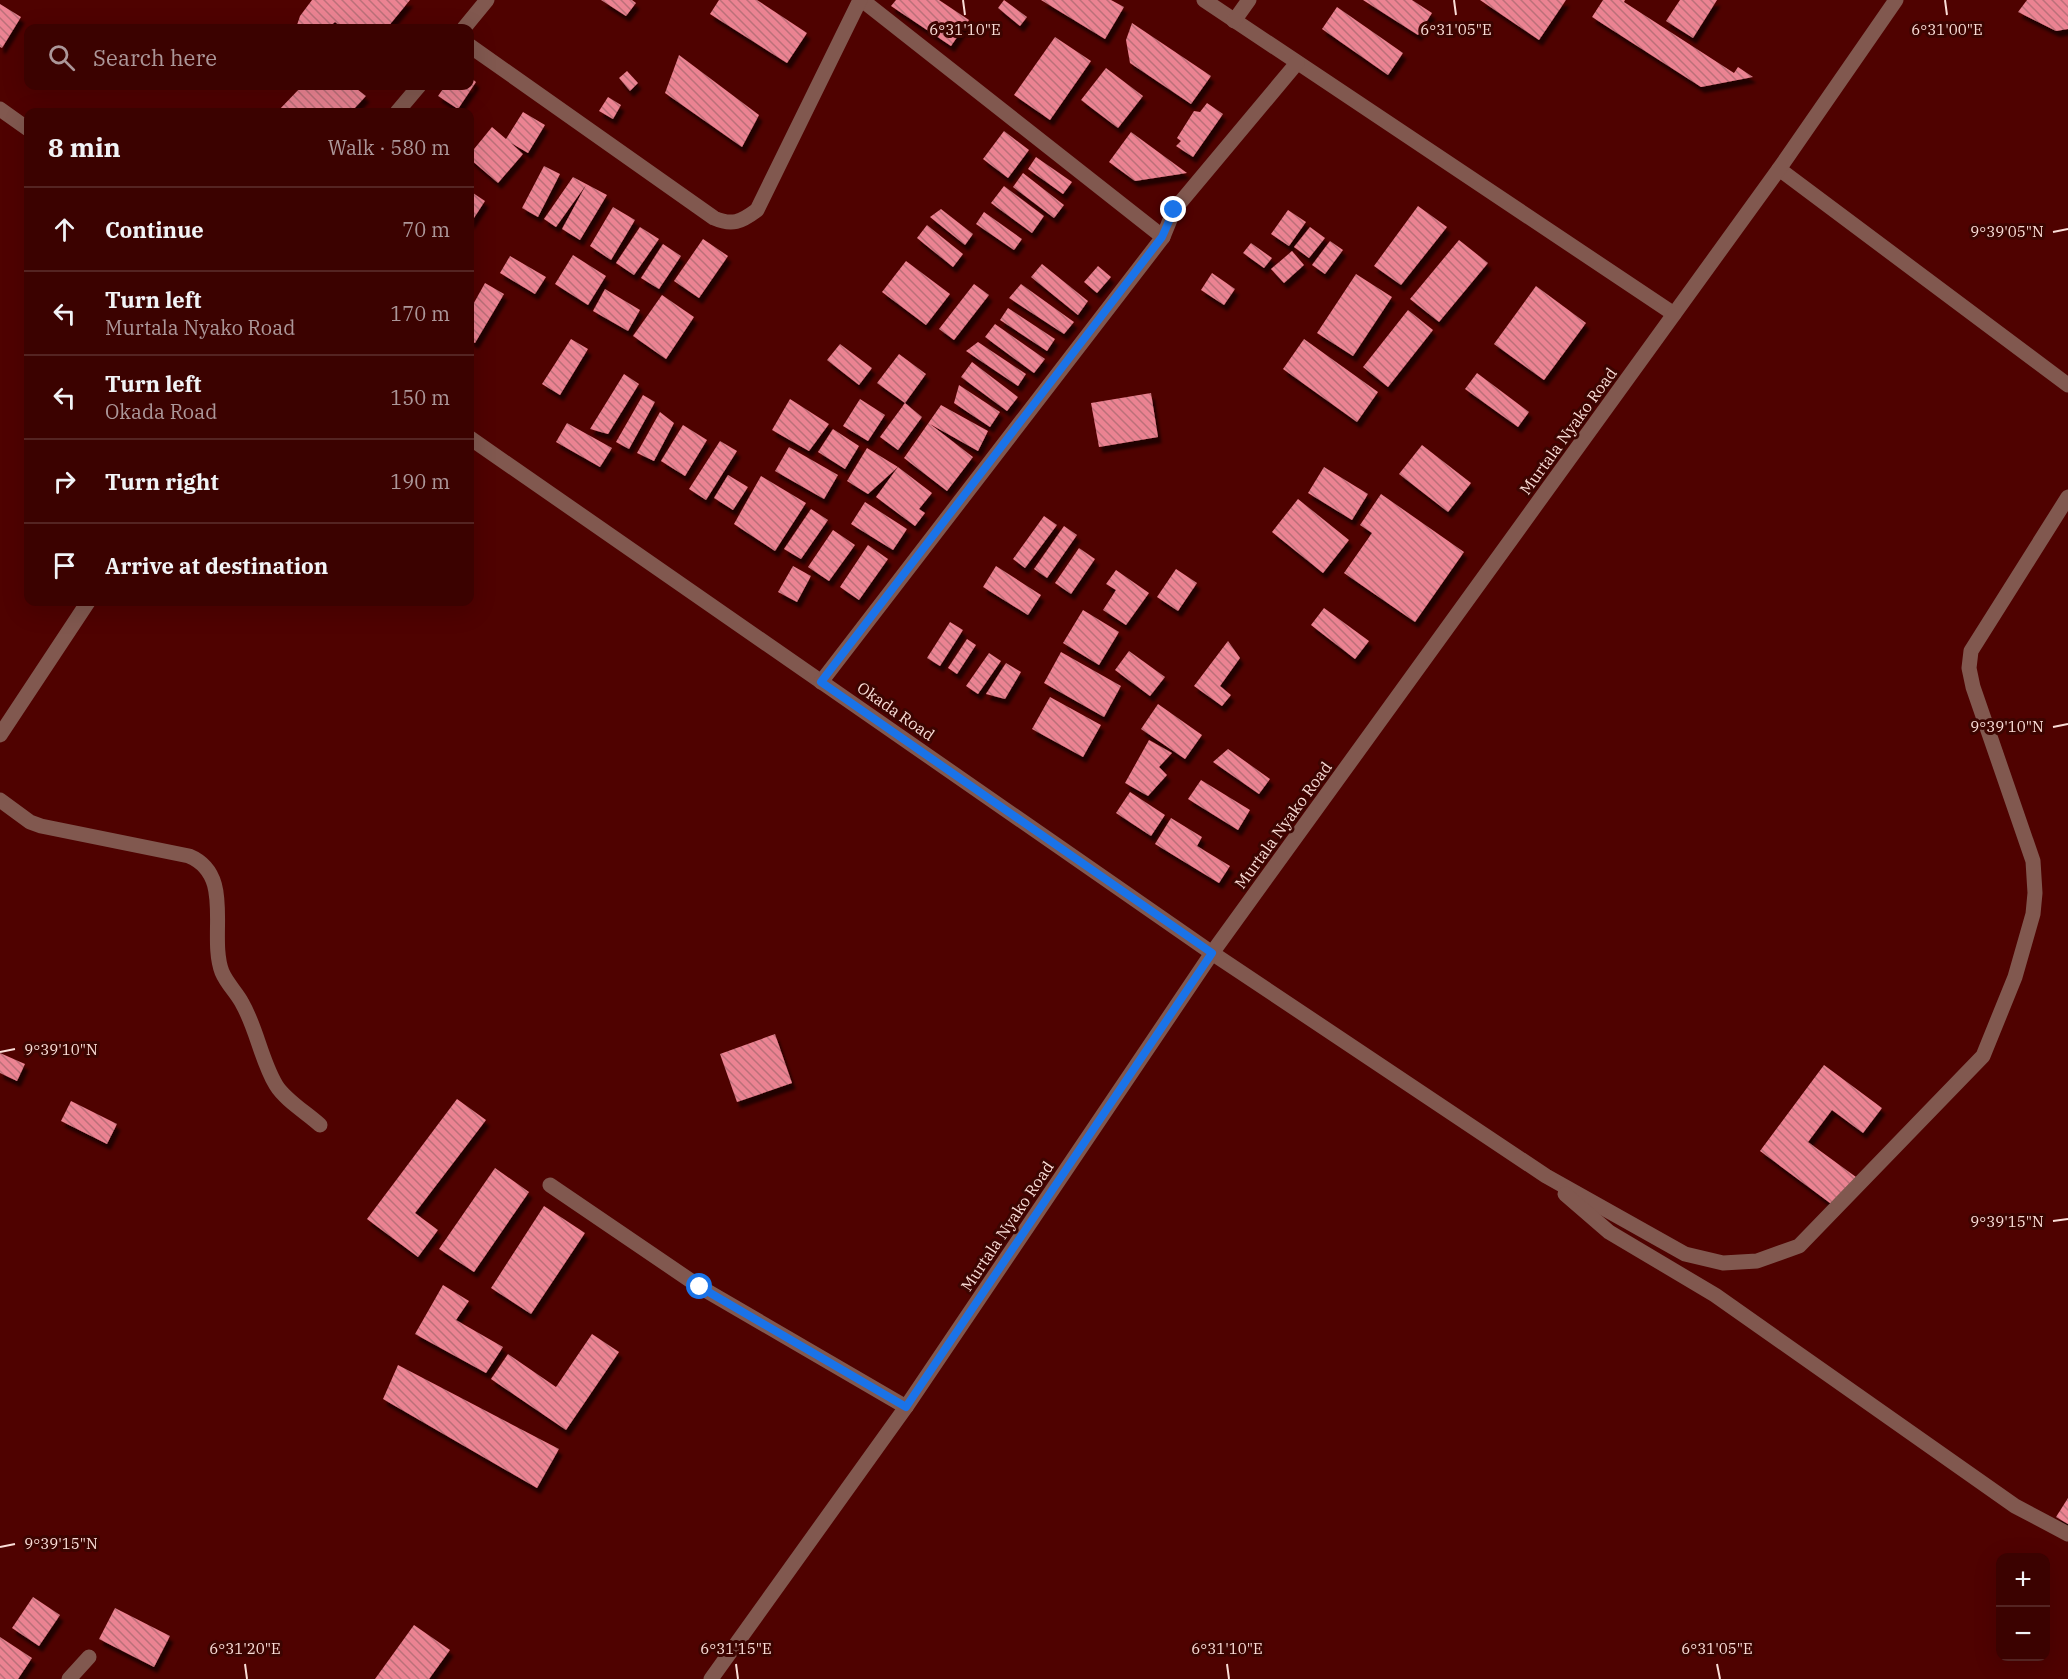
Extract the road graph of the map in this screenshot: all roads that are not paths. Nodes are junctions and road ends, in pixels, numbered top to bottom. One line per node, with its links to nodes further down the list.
1 (487, 0): 7 (street)
2 (861, 0): 8 (street); 15 (street)
3 (1204, 0): 6 (street)
4 (1249, 0): 6 (street)
5 (1896, 0): 14 (street, Murtala Nyako Road)
6 (1234, 21): 9 (street)
7 (467, 24)
8 (474, 49)
9 (1297, 63): 15 (street); 16 (street)
10 (415, 90): 11 (street)
11 (400, 108)
12 (0, 109): 13 (street)
13 (24, 126)
14 (1779, 169): 16 (street, Murtala Nyako Road); 17 (street)
15 (1162, 237): 21 (street)
16 (1674, 314): 24 (street, Murtala Nyako Road)
17 (2068, 385)
18 (474, 441): 21 (street, Okada Road)
19 (2068, 498): 26 (street)
20 (85, 606): 22 (street)
21 (821, 682): 24 (street, Okada Road)
22 (0, 735)
23 (0, 800): 25 (street)
24 (1212, 953): 26 (street, Okada Road); 28 (street, Murtala Nyako Road)
25 (320, 1125)
26 (1546, 1176): 29 (street)
27 (549, 1185): 28 (street)
28 (906, 1407): 32 (street, Murtala Nyako Road)
29 (2068, 1534)
30 (89, 1657): 31 (street)
31 (69, 1679)
32 (711, 1679)

